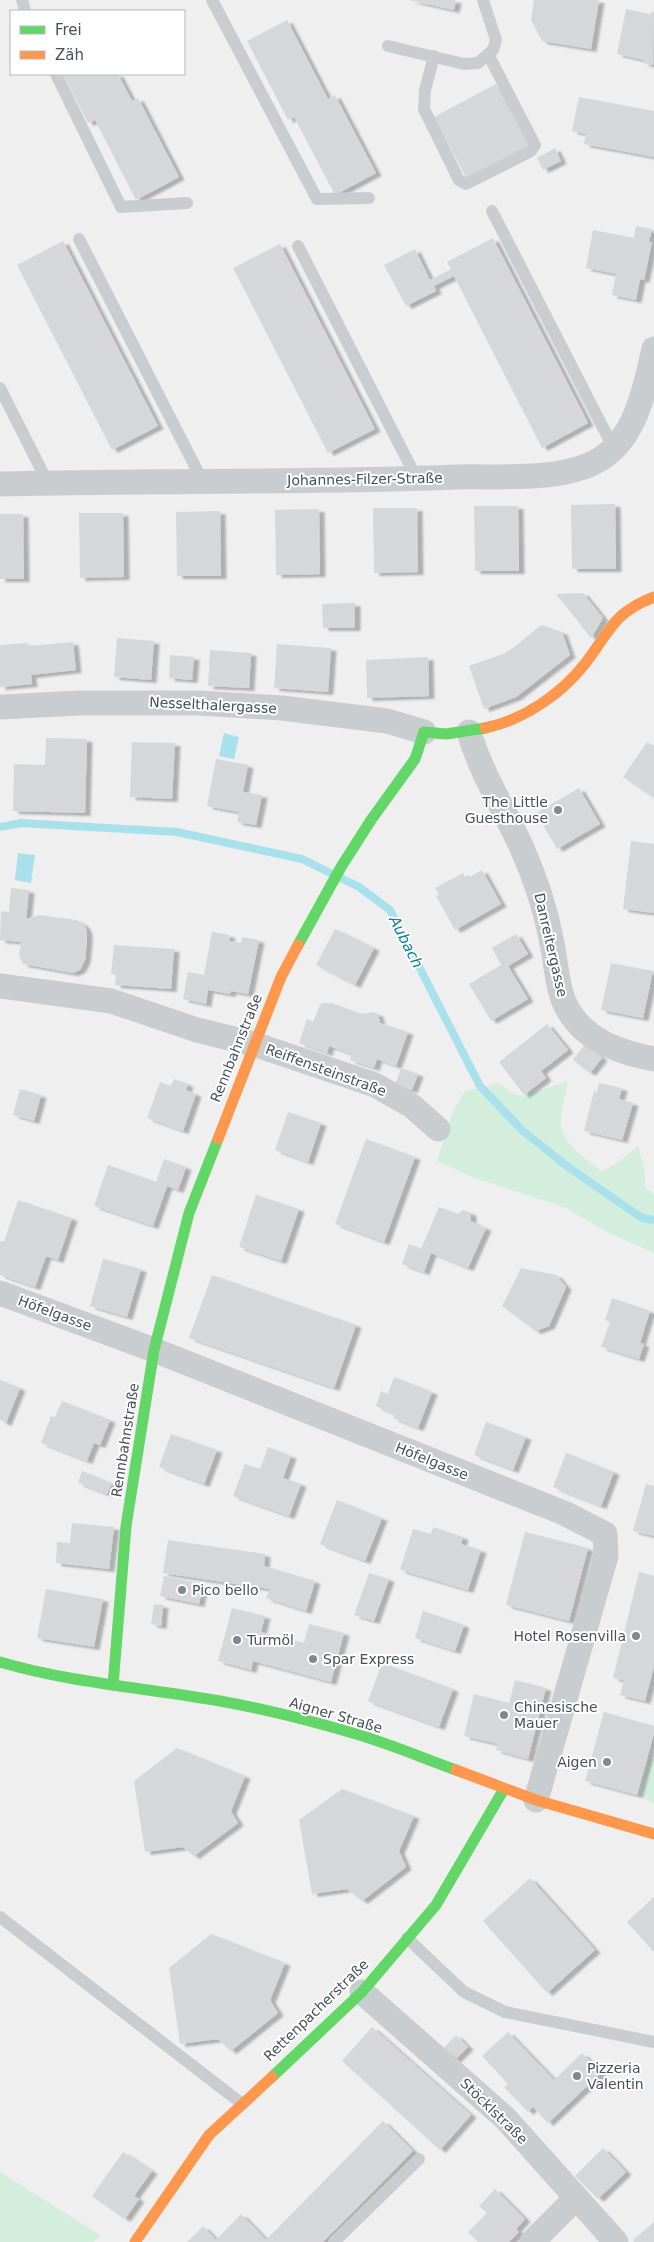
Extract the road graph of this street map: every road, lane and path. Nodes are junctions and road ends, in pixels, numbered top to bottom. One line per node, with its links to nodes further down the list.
1 (212, 0): 7 (lane)
2 (483, 0): 5 (lane)
3 (388, 46): 4 (lane)
4 (434, 56): 5 (lane); 5 (lane)
5 (489, 56)
6 (56, 75): 8 (lane)
7 (369, 198)
8 (186, 203)
9 (492, 211): 14 (lane)
10 (79, 239): 16 (lane)
11 (298, 246): 15 (lane)
12 (654, 350): 14 (street, Johannes-Filzer-Straße)
13 (0, 388): 17 (lane)
14 (614, 449): 15 (street, Johannes-Filzer-Straße)
15 (416, 479): 16 (street, Johannes-Filzer-Straße)
16 (202, 480): 17 (street, Johannes-Filzer-Straße)
17 (48, 482): 18 (street, Johannes-Filzer-Straße)
18 (0, 484)
19 (654, 596): 22 (street)
20 (0, 707): 21 (street, Nesselthalergasse)
21 (424, 732): 22 (street); 24 (street, Rennbahnstraße)
22 (469, 732): 25 (street, Danreitergasse)
23 (0, 986): 24 (street, Reiffensteinstraße)
24 (254, 1044): 26 (street, Reiffensteinstraße); 28 (street, Rennbahnstraße)
25 (654, 1059)
26 (438, 1129)
27 (0, 1293): 28 (street, Höfelgasse)
28 (154, 1350): 30 (street, Rennbahnstraße); 32 (street, Höfelgasse)
29 (0, 1662): 30 (street, Aigner Straße)
30 (114, 1685): 31 (street, Aigner Straße)
31 (504, 1789): 32 (street, Aigner Straße); 35 (street, Rettenpacherstraße)
32 (536, 1800): 33 (street, Aigner Straße)
33 (654, 1834)
34 (0, 1917): 38 (lane)
35 (407, 1938): 36 (street, Rettenpacherstraße); 37 (lane)
36 (362, 1992): 38 (street, Rettenpacherstraße); 40 (street, Stöcklstraße)
37 (654, 2042)
38 (241, 2104): 41 (street, Rettenpacherstraße)
39 (419, 2159): 42 (lane)
40 (576, 2198): 43 (street); 44 (street, Stöcklstraße)
41 (135, 2242)
42 (334, 2242)
43 (532, 2242)
44 (616, 2242)

